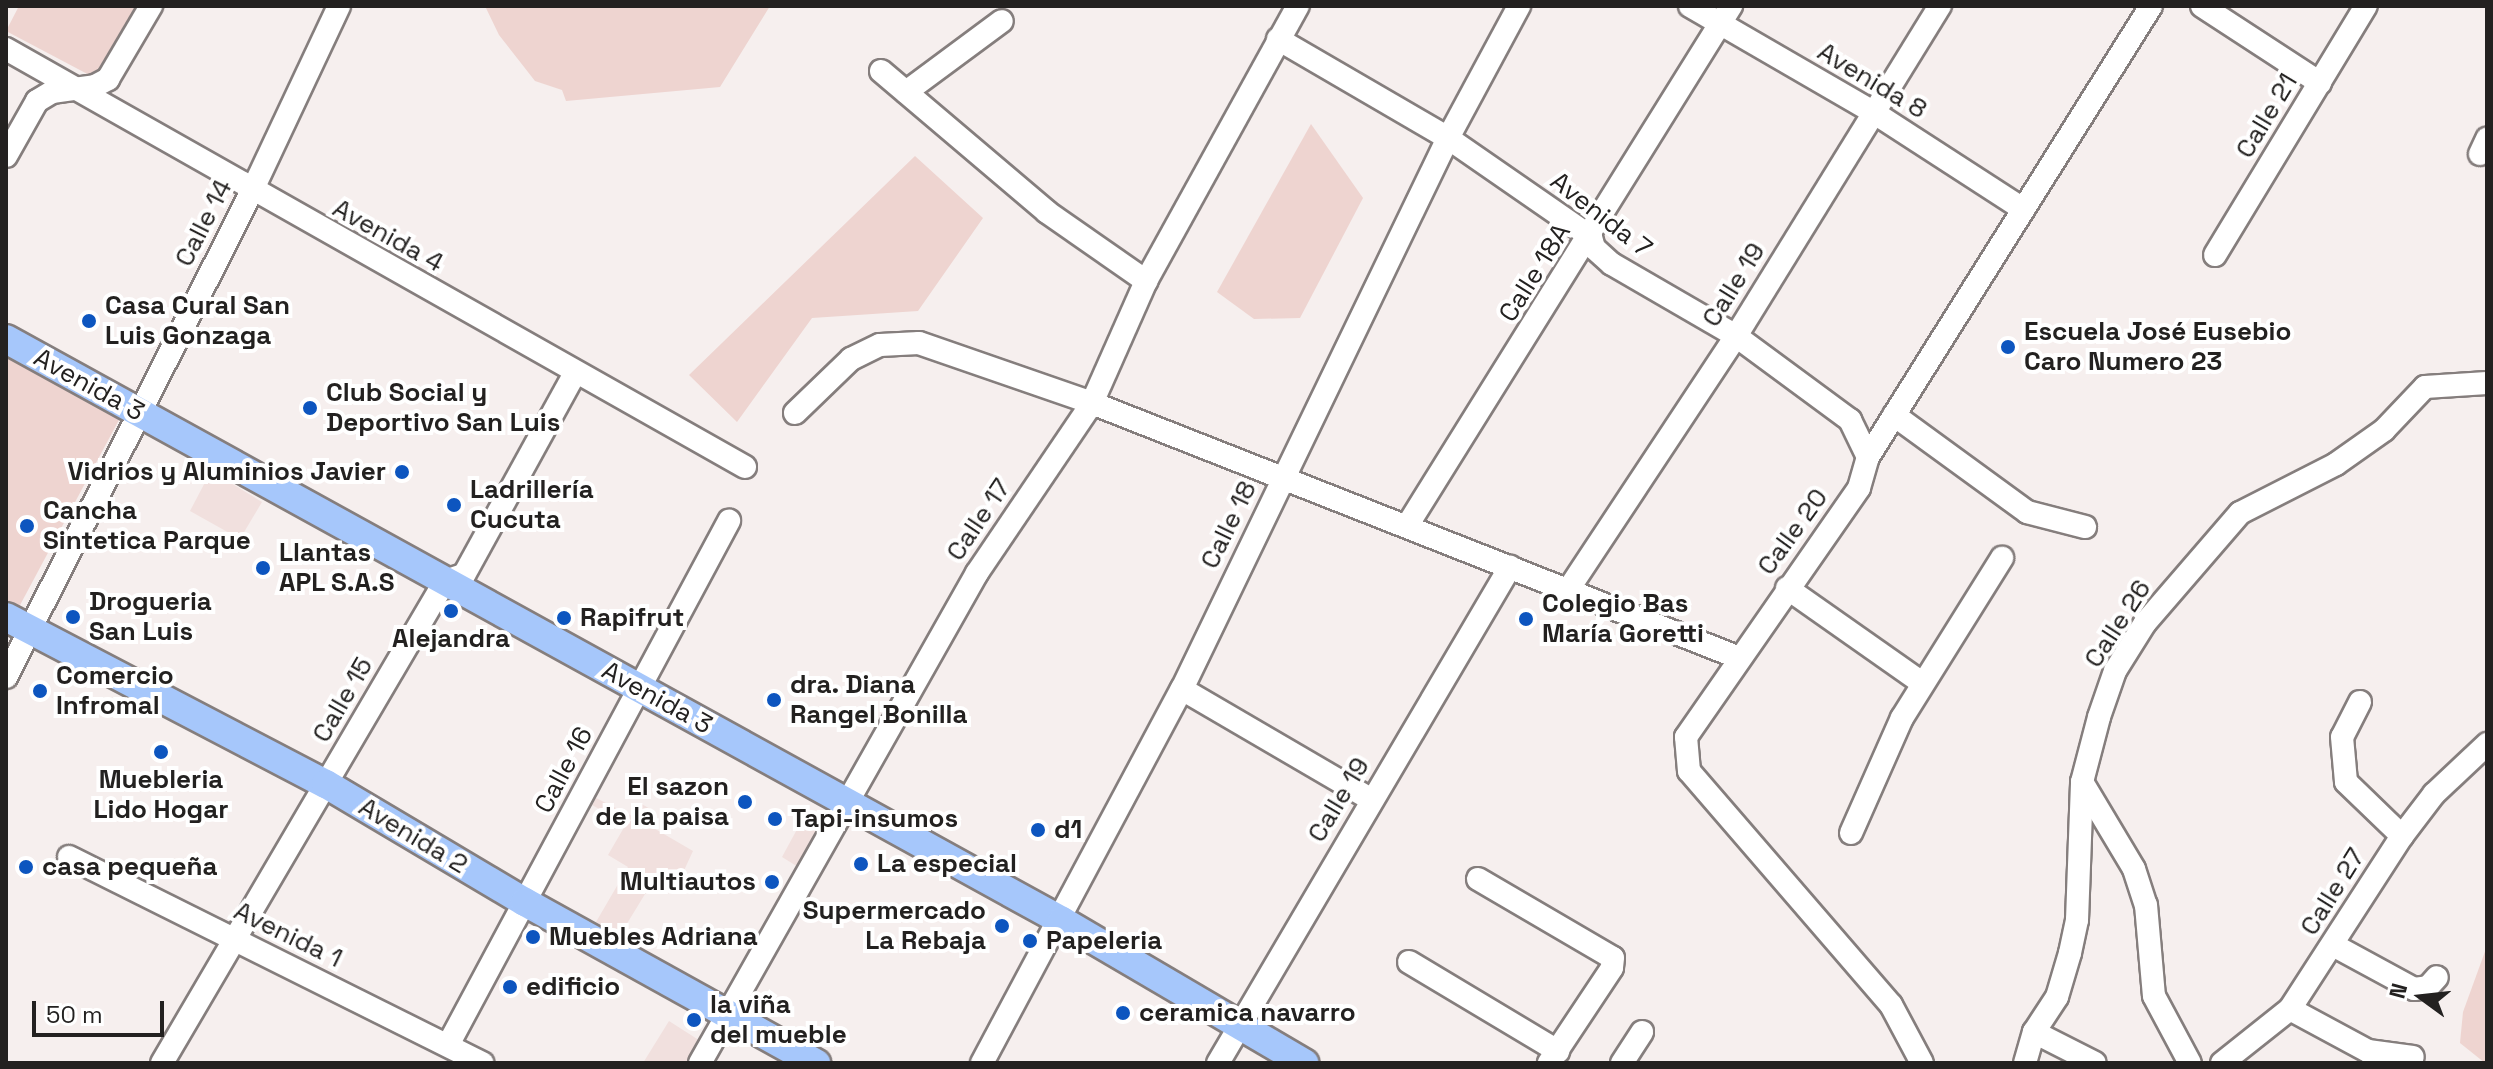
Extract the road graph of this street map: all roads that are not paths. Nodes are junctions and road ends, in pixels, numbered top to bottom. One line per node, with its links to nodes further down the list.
1 (151, 6): 16 (street)
2 (339, 6): 21 (street, Calle 14)
3 (1298, 6): 12 (street, Calle 17)
4 (1519, 6): 19 (street, Calle 18)
5 (1690, 6): 10 (street, Avenida 8)
6 (1940, 6): 18 (street, Calle 19)
7 (2151, 6): 22 (street, Calle 20)
8 (2202, 6): 15 (street)
9 (2366, 6): 15 (street, Calle 21)
10 (1726, 15): 18 (street, Avenida 8); 23 (street, Calle 18A)
11 (1002, 21): 17 (street)
12 (1278, 39): 19 (street, Avenida 7); 25 (street, Calle 17)
13 (6, 49): 16 (street, Avenida 4)
14 (881, 71): 17 (street)
15 (2320, 83): 24 (street, Calle 21)
16 (79, 90): 20 (street); 21 (street, Avenida 4)
17 (906, 92): 25 (street)
18 (1873, 112): 22 (street, Avenida 8); 26 (street, Calle 19)
19 (1448, 138): 23 (street, Avenida 7); 36 (street, Calle 18)
20 (6, 156)
21 (252, 191): 28 (street, Avenida 4); 31 (street, Calle 14)
22 (2023, 209): 33 (street, Calle 20)
23 (1591, 237): 26 (street, Avenida 7); 38 (street, Calle 18A)
24 (2215, 255)
25 (1146, 281): 30 (street, Calle 17)
26 (1736, 336): 34 (street, Avenida 7); 44 (street, Calle 19)
27 (6, 339): 31 (main road, Avenida 3)
28 (575, 373): 35 (street, Avenida 4); 42 (street, Calle 15)
29 (2487, 383): 53 (street, Calle 26)
30 (1092, 403): 32 (street); 36 (street); 56 (street, Calle 17)
31 (140, 413): 42 (main road, Avenida 3); 45 (street, Calle 14)
32 (795, 413)
33 (1894, 415): 34 (street, Calle 20); 39 (street)
34 (1868, 457): 43 (street, Calle 20)
35 (745, 467)
36 (1283, 477): 38 (street); 50 (street, Calle 18)
37 (729, 521): 49 (street, Calle 16)
38 (1407, 526): 41 (street)
39 (2085, 527)
40 (2002, 558): 48 (street)
41 (1510, 567): 44 (street); 55 (street, Calle 19)
42 (445, 581): 49 (main road, Avenida 3); 54 (street, Calle 15)
43 (1787, 588): 46 (street, Calle 20); 48 (street)
44 (1568, 590): 46 (street)
45 (18, 623): 47 (street, Calle 14); 54 (main road, Avenida 2)
46 (1737, 657): 83 (street, Calle 20)
47 (6, 677)
48 (1922, 683): 57 (street)
49 (640, 689): 56 (main road, Avenida 3); 61 (street, Calle 16)
50 (1182, 689): 55 (street); 62 (street, Calle 18)
51 (2360, 702): 58 (street)
52 (2487, 744): 58 (street, Calle 27)
53 (2082, 782): 71 (street, Calle 26); 86 (street)
54 (326, 784): 61 (main road, Avenida 2); 63 (street, Calle 15)
55 (1372, 800): 69 (street, Calle 19)
56 (847, 803): 62 (main road, Avenida 3); 68 (street, Calle 17)
57 (1851, 833)
58 (2402, 836): 64 (street, Calle 27)
59 (69, 857): 63 (street, Avenida 1)
60 (1478, 879): 73 (street)
61 (525, 902): 68 (main road, Avenida 2); 72 (street, Calle 16)
62 (1062, 921): 69 (main road, Avenida 3); 79 (street, Calle 18)
63 (235, 939): 72 (street, Avenida 1); 75 (street, Calle 15)
64 (2333, 945): 66 (street); 67 (street, Calle 27)
65 (1409, 962): 73 (street)
66 (2437, 977)
67 (2290, 1009): 74 (street); 87 (street, Calle 27)
68 (728, 1014): 77 (street, Calle 17); 78 (main road, Avenida 2)
69 (1240, 1024): 80 (street, Calle 19); 81 (main road, Avenida 3)
70 (1642, 1032): 82 (street)
71 (2034, 1032): 84 (street, Calle 26); 85 (street)
72 (448, 1045): 76 (street, Avenida 1)
73 (1554, 1057)
74 (2413, 1057)
75 (162, 1063)
76 (483, 1063)
77 (700, 1063)
78 (816, 1063)
79 (982, 1063)
80 (1218, 1063)
81 (1304, 1063)
82 (1622, 1063)
83 (1922, 1063)
84 (2025, 1063)
85 (2095, 1063)
86 (2190, 1063)
87 (2222, 1063)

